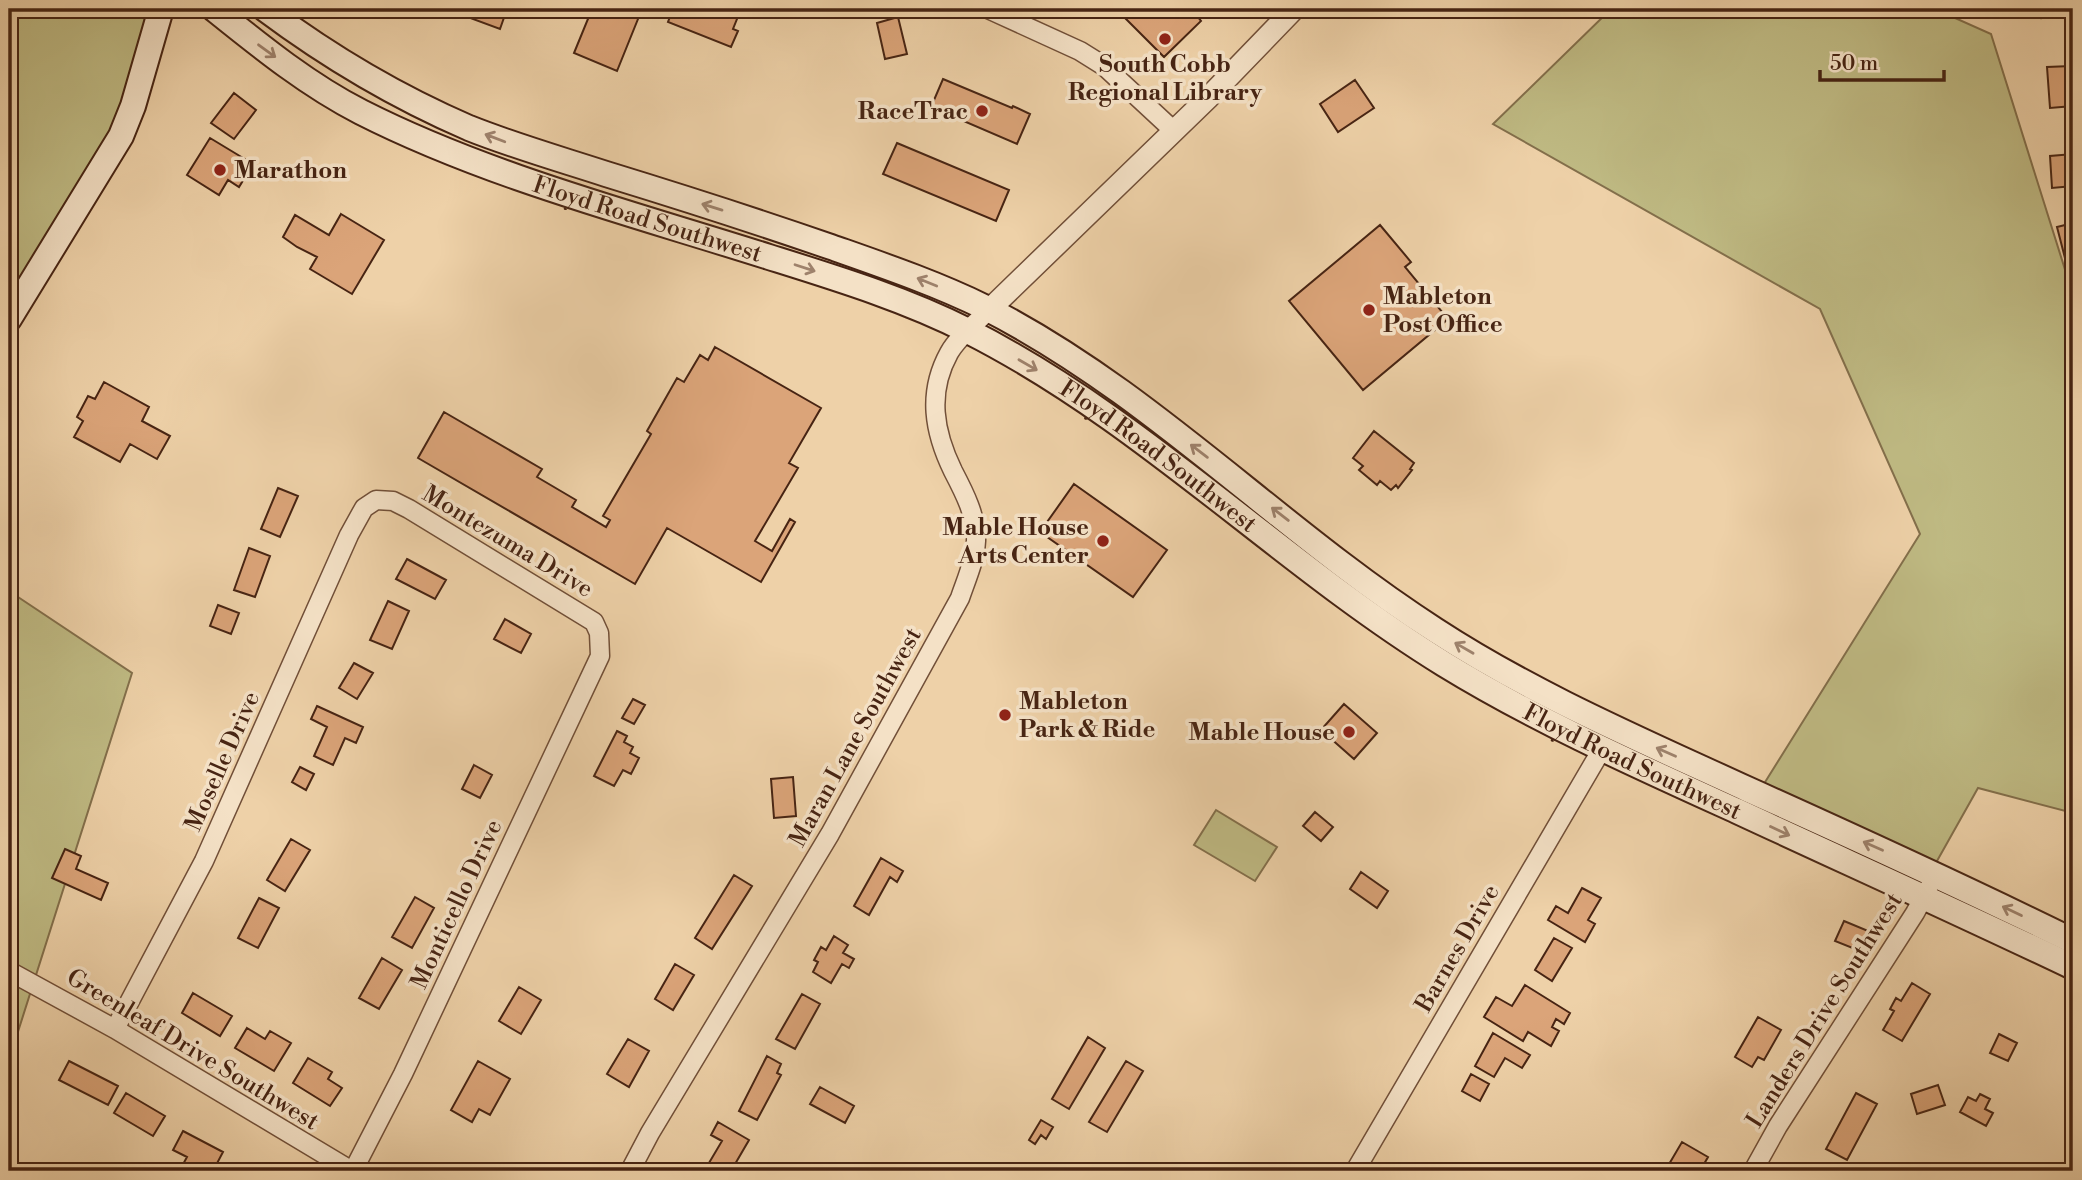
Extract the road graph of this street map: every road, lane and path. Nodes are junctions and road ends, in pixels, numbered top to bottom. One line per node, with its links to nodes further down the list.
1 (162, 9): 8 (main road)
2 (214, 9): 9 (main road, Floyd Road Southwest, one-way to 9)
3 (265, 9): 7 (main road, Floyd Road Southwest, one-way to 3)
4 (988, 9): 6 (street)
5 (1294, 9): 6 (street)
6 (1174, 131): 7 (street)
7 (989, 310): 9 (street, Maran Lane Southwest); 13 (main road, Floyd Road Southwest, one-way to 7)
8 (9, 319)
9 (968, 331): 12 (main road, Floyd Road Southwest, one-way to 12); 20 (street, Maran Lane Southwest)
10 (365, 508): 11 (street, Montezuma Drive); 18 (street, Moselle Drive)
11 (600, 656): 19 (street, Monticello Drive)
12 (1602, 749): 14 (main road, Floyd Road Southwest, one-way to 14); 21 (street, Barnes Drive)
13 (1935, 874): 14 (street, Landers Drive Southwest); 15 (main road, Floyd Road Southwest, one-way to 13)
14 (1924, 897): 16 (main road, Floyd Road Southwest); 22 (street, Landers Drive Southwest)
15 (2073, 941)
16 (2073, 967)
17 (9, 971): 18 (street, Greenleaf Drive Southwest)
18 (115, 1029): 19 (street, Greenleaf Drive Southwest)
19 (352, 1171)
20 (630, 1171)
21 (1355, 1171)
22 (1753, 1171)

